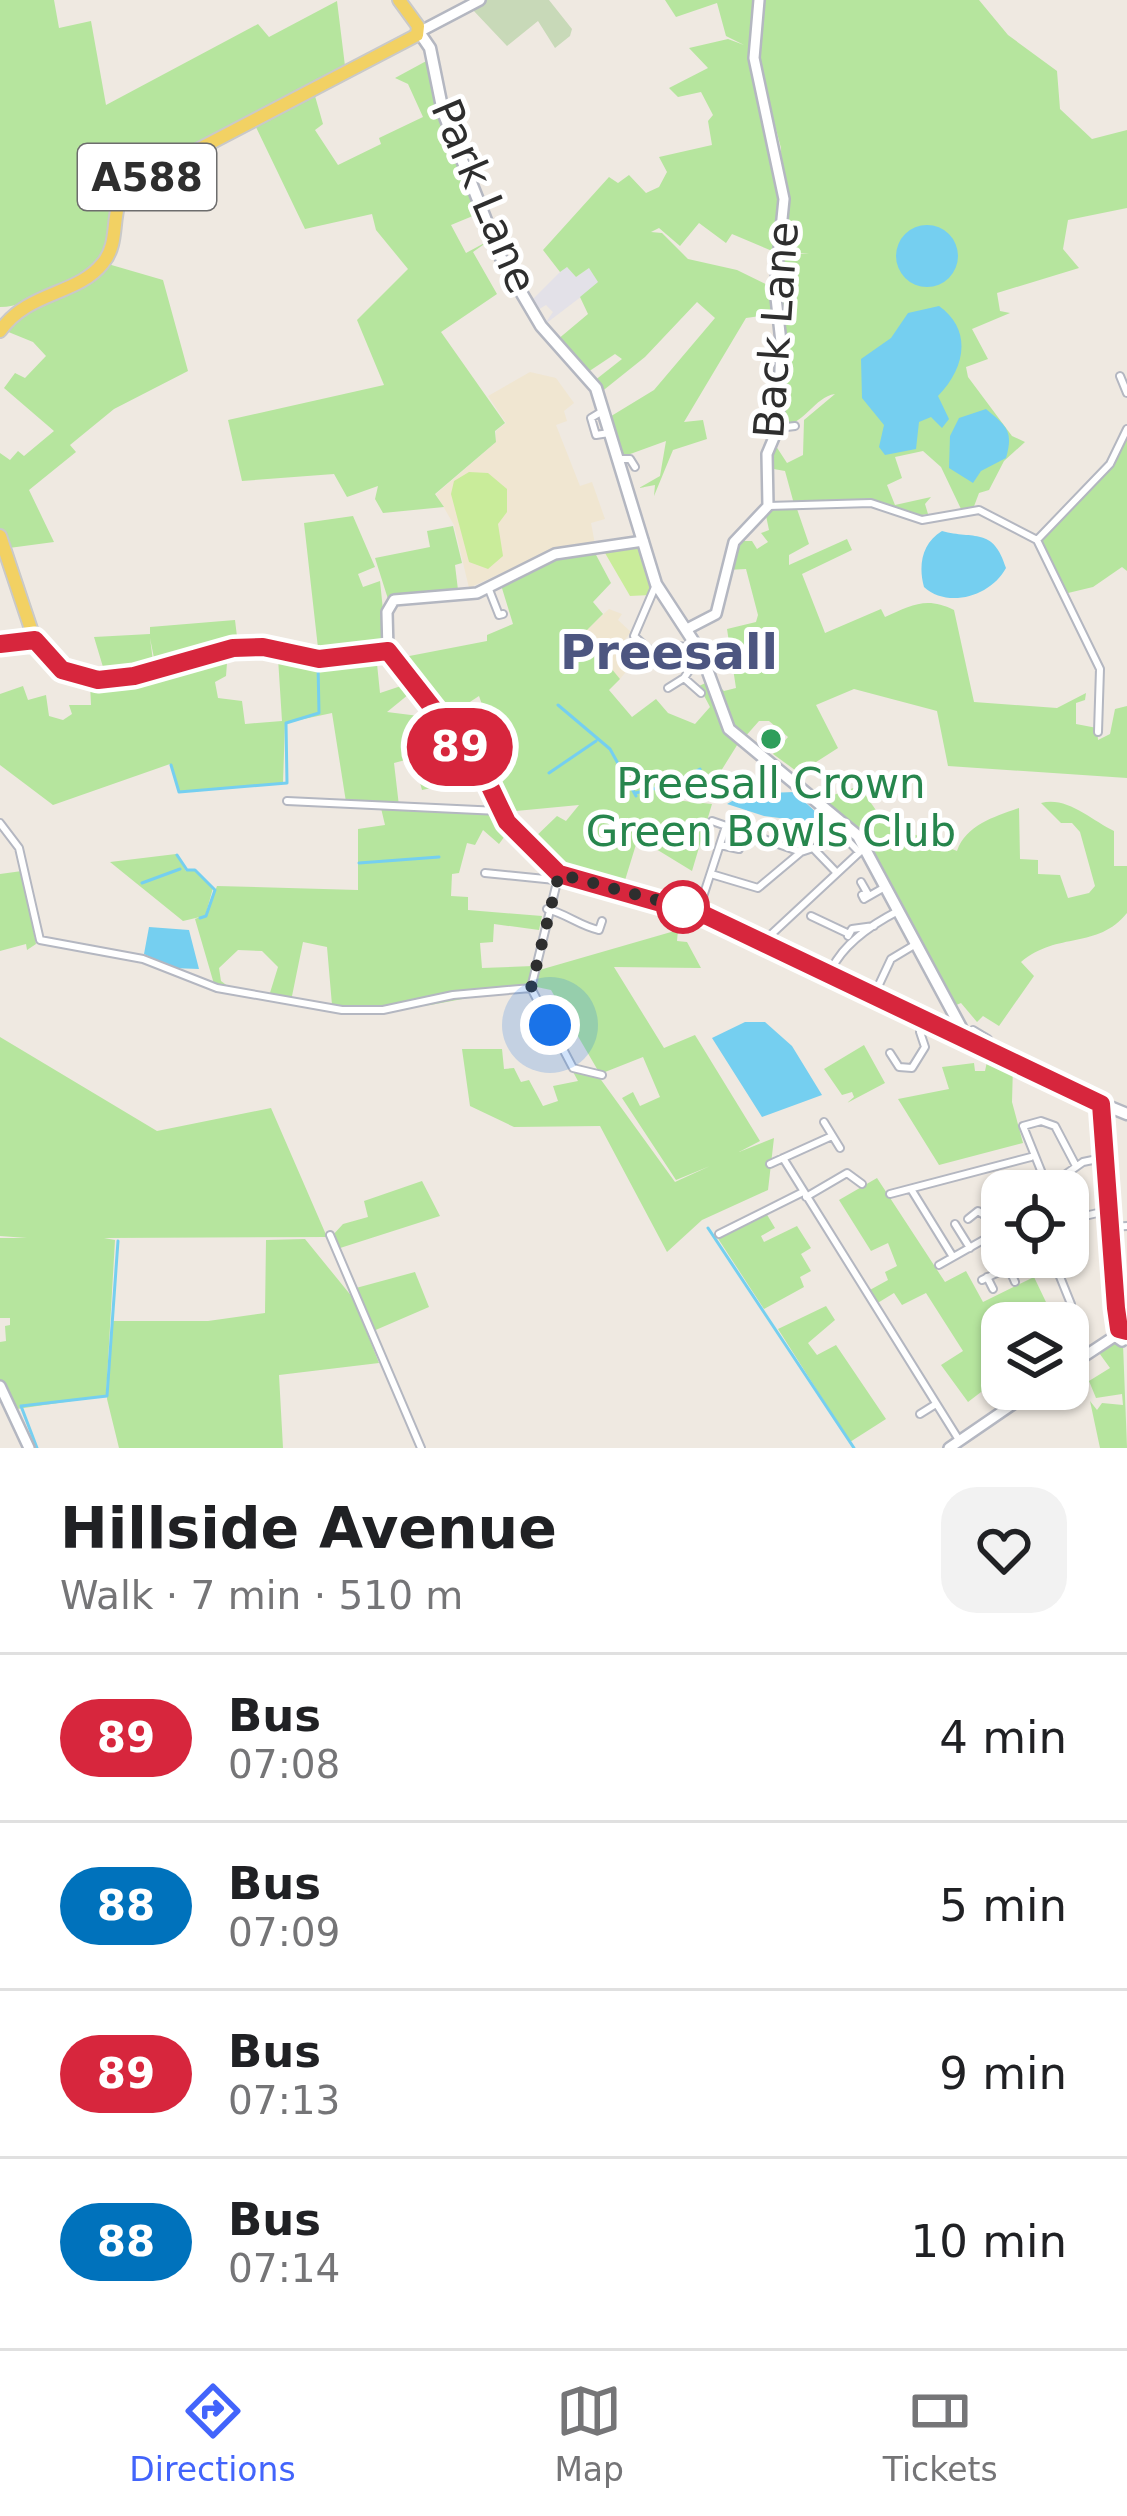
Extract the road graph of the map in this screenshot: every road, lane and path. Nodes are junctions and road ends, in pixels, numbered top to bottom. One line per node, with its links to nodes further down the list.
1 (399, 0): 4 (main road)
2 (480, 0): 4 (street)
3 (759, 0): 9 (street, Back Lane)
4 (419, 32): 5 (main road, A588); 11 (main road, Park Lane)
5 (0, 331)
6 (1120, 376): 7 (street)
7 (1127, 393)
8 (795, 426): 9 (street)
9 (778, 428): 13 (street, Back Lane)
10 (1127, 429): 16 (street)
11 (615, 459): 12 (street); 15 (main road, Park Lane)
12 (634, 462)
13 (768, 506): 16 (street); 21 (street)
14 (0, 536): 20 (main road)
15 (643, 541): 17 (main road, Park Lane); 18 (street)
16 (1037, 541): 30 (street)
17 (656, 584): 21 (main road, Park Lane); 25 (street)
18 (488, 587): 19 (street); 26 (street)
19 (503, 614)
20 (31, 623): 22 (main road); 24 (main road)
21 (687, 634): 25 (main road, Park Lane)
22 (26, 639): 23 (main road); 24 (main road)
23 (0, 644)
24 (44, 644): 26 (main road)
25 (699, 651): 27 (street); 39 (main road, Park Lane)
26 (392, 656): 32 (main road)
27 (684, 678): 28 (street); 29 (street)
28 (668, 688)
29 (701, 693)
30 (1098, 732)
31 (287, 801): 32 (street)
32 (502, 812): 44 (main road)
33 (823, 815): 39 (street, Park Lane)
34 (712, 821): 36 (street)
35 (0, 823): 56 (street)
36 (726, 826): 37 (street); 38 (street)
37 (744, 832): 38 (street); 40 (street)
38 (720, 844): 43 (street)
39 (862, 850): 41 (street); 46 (main road, Park Lane)
40 (801, 852): 41 (street); 43 (street)
41 (836, 872): 53 (street)
42 (485, 873): 44 (street)
43 (711, 874): 48 (street)
44 (557, 877): 47 (street); 48 (main road)
45 (862, 882): 46 (street)
46 (889, 886): 49 (main road, Park Lane)
47 (547, 909): 51 (street); 56 (street)
48 (699, 909): 53 (main road)
49 (902, 909): 52 (street); 54 (main road, Park Lane)
50 (812, 916): 52 (street)
51 (602, 921)
52 (848, 937): 55 (street)
53 (764, 941): 55 (main road)
54 (919, 943): 57 (street); 60 (main road, Park Lane)
55 (829, 974): 57 (main road)
56 (531, 988): 59 (street)
57 (876, 993): 58 (main road)
58 (927, 1017): 60 (main road); 61 (street)
59 (552, 1029): 62 (street); 63 (street)
60 (963, 1029): 64 (main road)
61 (890, 1053)
62 (602, 1075)
63 (577, 1080)
64 (1106, 1108): 65 (main road); 70 (street)
65 (1127, 1114)
66 (824, 1121): 67 (street)
67 (832, 1136): 68 (street); 71 (street)
68 (840, 1148)
69 (1032, 1157): 73 (street); 74 (street); 77 (street)
70 (1107, 1157): 73 (street); 80 (street)
71 (783, 1158): 72 (street); 79 (street)
72 (770, 1164)
73 (1076, 1166): 75 (street)
74 (1037, 1170)
75 (1071, 1170)
76 (862, 1184): 79 (street)
77 (911, 1190): 78 (street); 91 (street)
78 (890, 1194)
79 (804, 1195): 88 (street); 98 (street)
80 (1110, 1210): 82 (street); 86 (street)
81 (981, 1213): 83 (street)
82 (1089, 1215)
83 (968, 1219)
84 (955, 1224): 90 (street)
85 (1127, 1226): 86 (street)
86 (1111, 1227): 95 (street)
87 (330, 1234): 103 (street)
88 (719, 1234)
89 (981, 1242): 90 (street)
90 (970, 1248): 91 (street)
91 (953, 1258): 92 (street)
92 (939, 1265)
93 (985, 1278): 94 (street)
94 (993, 1289)
95 (1124, 1333): 96 (street)
96 (1089, 1354)
97 (0, 1385): 102 (street)
98 (936, 1404): 100 (street); 101 (street)
99 (1004, 1410): 101 (street)
100 (920, 1414)
101 (954, 1444)
102 (29, 1448)
103 (421, 1448)

